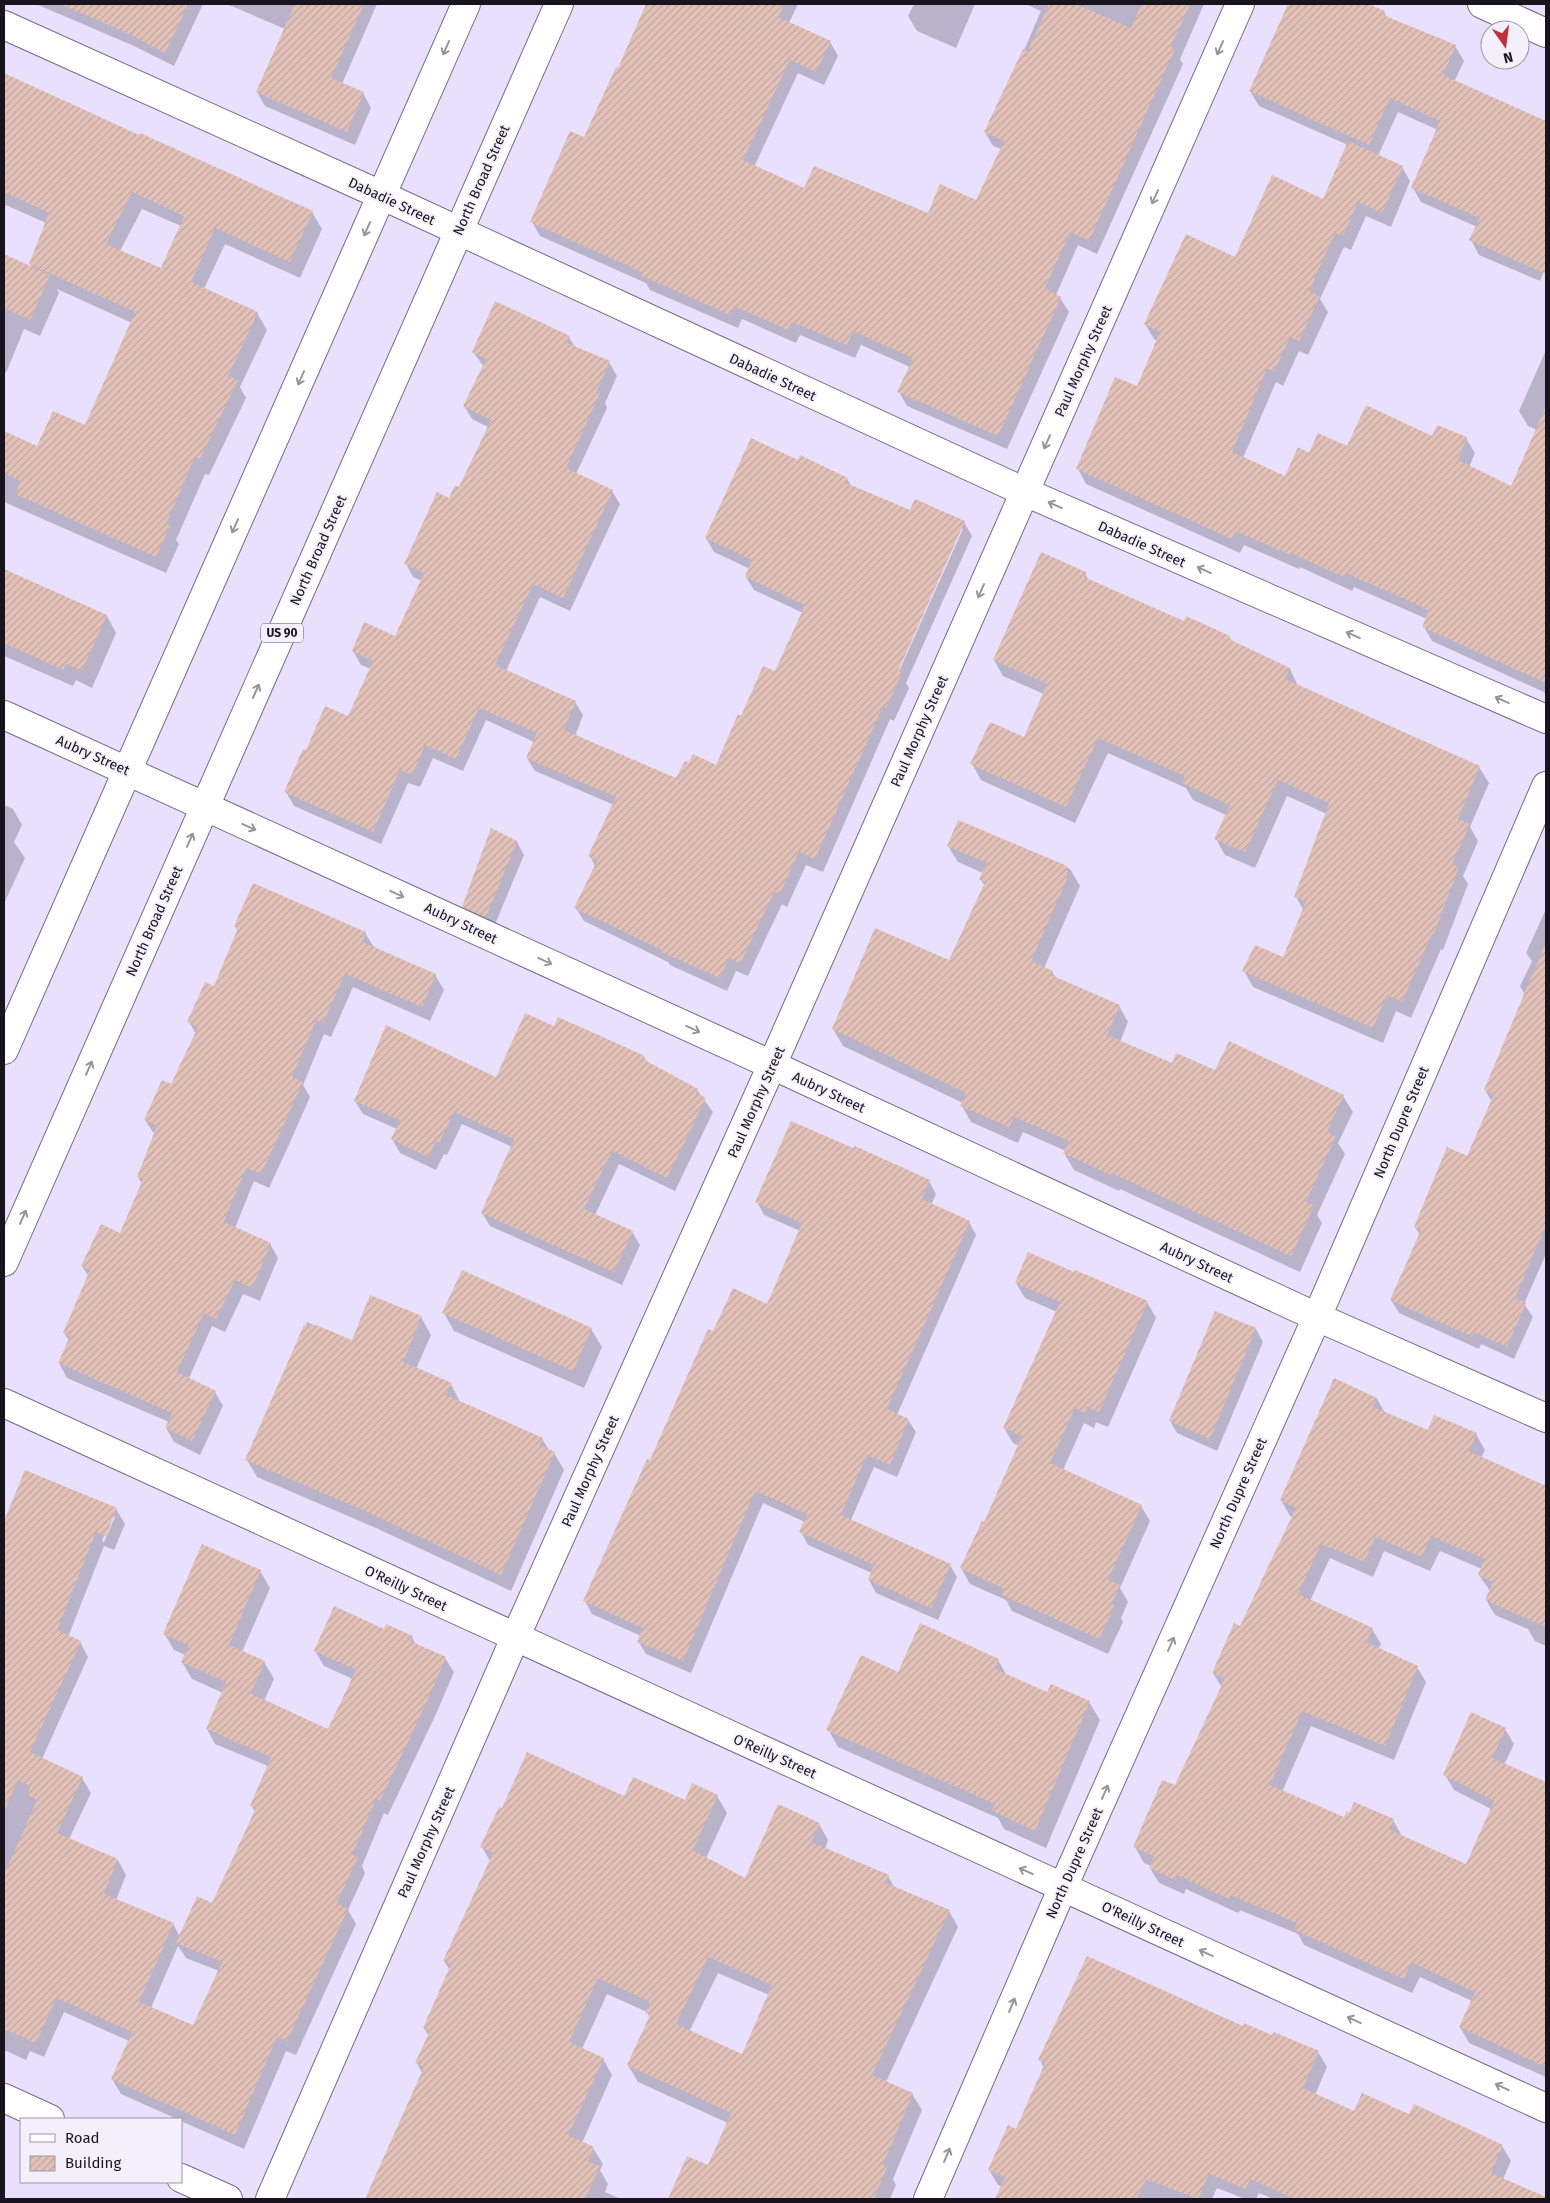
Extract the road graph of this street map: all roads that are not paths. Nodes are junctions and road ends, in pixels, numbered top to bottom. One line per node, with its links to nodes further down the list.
1 (466, 4): 7 (street, one-way to 7)
2 (559, 4): 8 (street, North Broad Street / US 90)
3 (1240, 4): 9 (street, Paul Morphy Street, one-way to 9)
4 (1482, 4): 6 (street)
5 (4, 25): 7 (street, Dabadie Street)
6 (1546, 33)
7 (381, 195): 8 (street, Dabadie Street); 12 (street, one-way to 12)
8 (458, 232): 9 (street, Dabadie Street); 14 (street, North Broad Street / US 90, one-way to 8)
9 (1025, 492): 11 (street, Dabadie Street, one-way to 9); 16 (street, Paul Morphy Street, one-way to 16)
10 (4, 715): 12 (street, Aubry Street)
11 (1546, 719)
12 (128, 771): 14 (street, Aubry Street); 15 (street)
13 (1546, 786): 18 (street, North Dupre Street)
14 (205, 807): 16 (street, Aubry Street, one-way to 16); 17 (street, North Broad Street / US 90, one-way to 14)
15 (4, 1050)
16 (772, 1065): 18 (street, Aubry Street); 21 (street, Paul Morphy Street)
17 (4, 1262)
18 (1317, 1317): 20 (street, Aubry Street); 22 (street, North Dupre Street, one-way to 18)
19 (4, 1403): 21 (street, O'Reilly Street)
20 (1546, 1418)
21 (515, 1638): 22 (street, O'Reilly Street, one-way to 21); 28 (street, Paul Morphy Street)
22 (1063, 1887): 24 (street, O'Reilly Street, one-way to 22); 29 (street, North Dupre Street, one-way to 22)
23 (4, 2098): 25 (street)
24 (1546, 2108)
25 (48, 2118)
26 (182, 2178): 27 (street)
27 (228, 2199)
28 (270, 2199)
29 (928, 2199)

